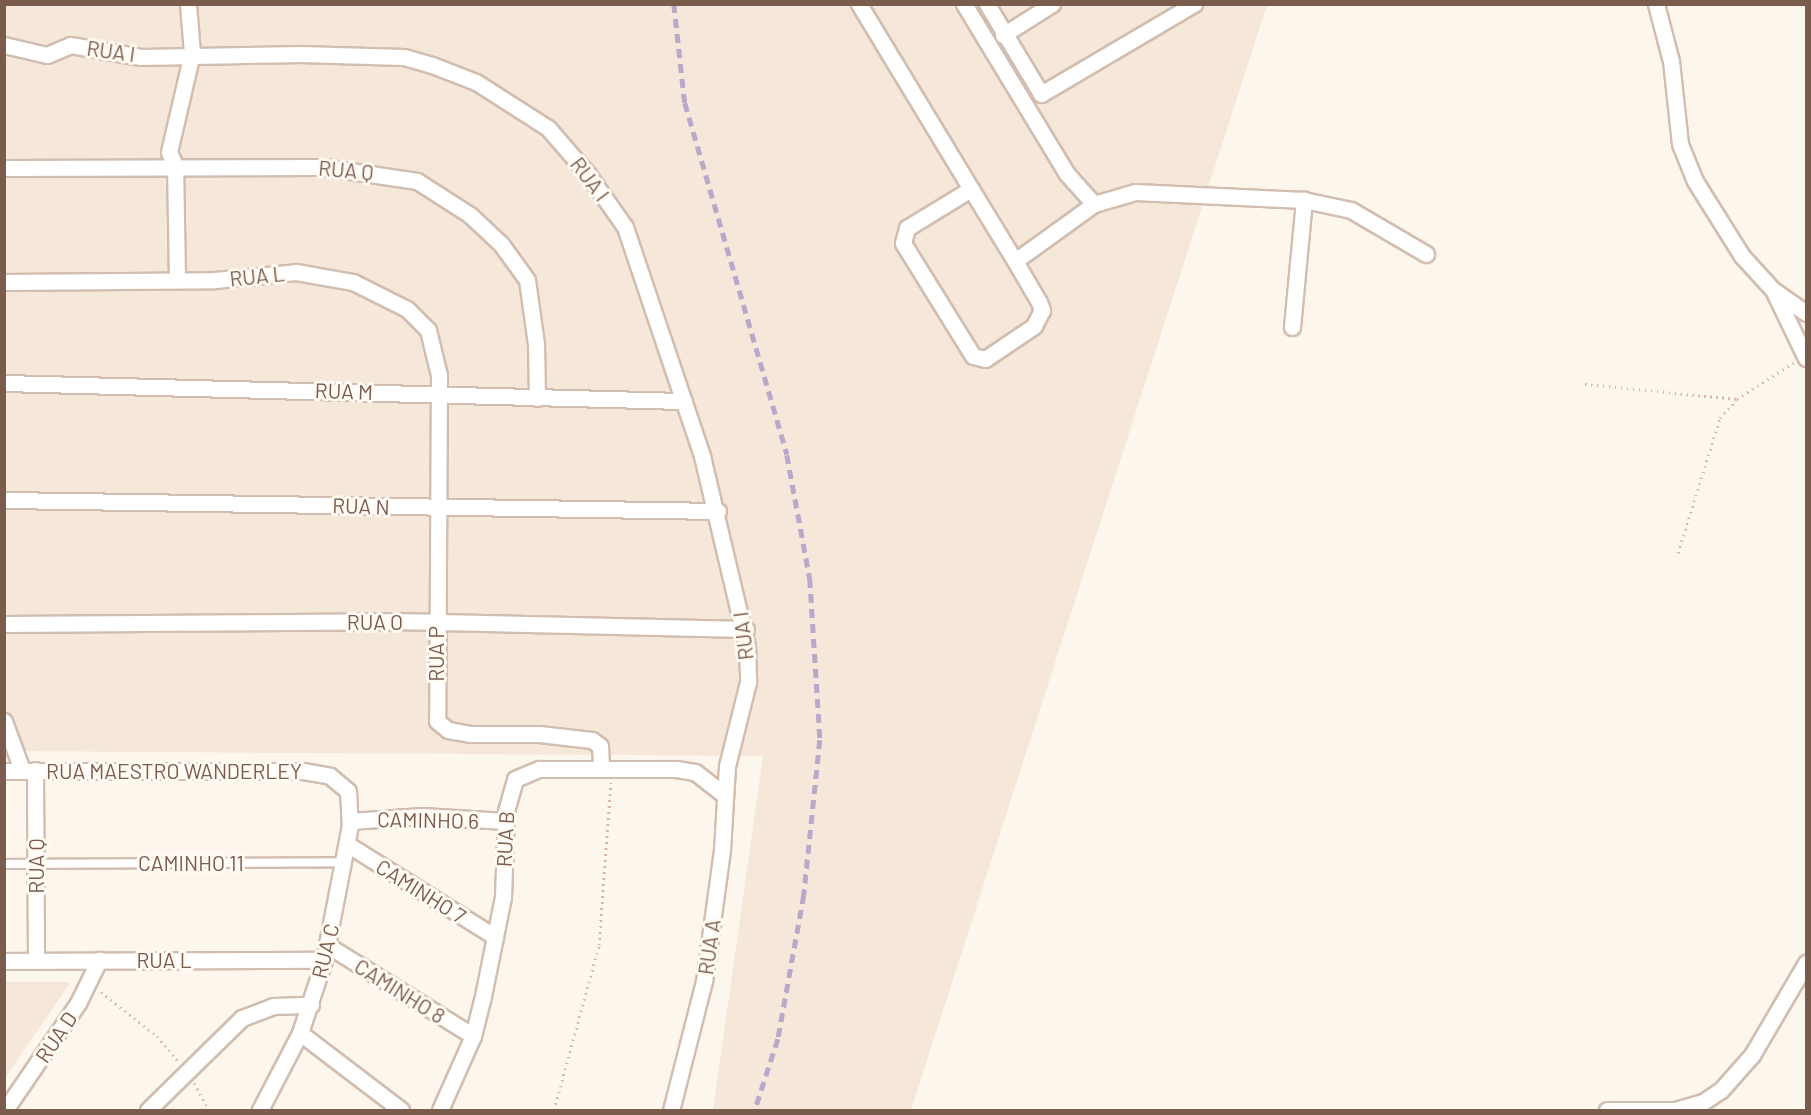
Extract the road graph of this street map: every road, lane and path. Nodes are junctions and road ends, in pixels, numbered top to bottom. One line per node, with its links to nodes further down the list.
1 (188, 4): 10 (street)
2 (859, 4): 13 (street)
3 (964, 4): 15 (street)
4 (987, 4): 8 (street)
5 (1194, 4): 8 (street)
6 (1656, 4): 20 (street)
7 (1051, 5): 8 (street)
8 (1003, 35)
9 (4, 45): 10 (street, RUA I)
10 (192, 53): 11 (street); 29 (street, RUA I)
11 (175, 165): 12 (street, RUA Q); 18 (street); 27 (street, RUA Q)
12 (4, 168)
13 (971, 189): 17 (street); 17 (street)
14 (1304, 200): 15 (street); 16 (street); 22 (street)
15 (1094, 204): 17 (street)
16 (1426, 254)
17 (1015, 261)
18 (177, 279): 19 (street, RUA L); 26 (street, RUA L)
19 (4, 282)
20 (1773, 290): 21 (street); 23 (street)
21 (1806, 314)
22 (1292, 327)
23 (1805, 355): 28 (path)
24 (4, 383): 26 (street, RUA M)
25 (1585, 384): 28 (path)
26 (439, 394): 27 (street, RUA M); 31 (street, RUA P)
27 (537, 398): 29 (street, RUA M)
28 (1737, 399): 33 (path)
29 (684, 400): 32 (street, RUA I)
30 (4, 500): 31 (street, RUA N)
31 (435, 508): 32 (street, RUA N); 34 (street, RUA P)
32 (718, 511): 36 (street, RUA I)
33 (1678, 553)
34 (437, 622): 35 (street, RUA O); 36 (street, RUA O); 38 (street, RUA P)
35 (4, 624)
36 (746, 629): 42 (street, RUA I)
37 (4, 721): 39 (street, RUA Q)
38 (607, 768): 42 (street, RUA B); 44 (street, RUA B); 66 (path)
39 (28, 770): 40 (street, RUA MAESTRO WANDERLEY); 41 (street, RUA MAESTRO WANDERLEY); 48 (street, RUA Q)
40 (4, 771)
41 (340, 783): 43 (street, RUA C)
42 (724, 788): 67 (street, RUA A)
43 (350, 821): 44 (street, CAMINHO 6); 45 (street, RUA C)
44 (506, 821): 49 (street, RUA B)
45 (347, 844): 46 (street, RUA C); 49 (street, CAMINHO 7)
46 (345, 862): 48 (lane, CAMINHO 11); 50 (street, RUA C)
47 (4, 864): 48 (lane, CAMINHO 11)
48 (37, 865): 52 (street, RUA Q)
49 (495, 938): 58 (street, RUA B)
50 (325, 953): 51 (street, RUA L); 56 (street, RUA C); 58 (street, CAMINHO 8)
51 (99, 960): 52 (street, RUA L); 55 (street, RUA D)
52 (36, 961): 53 (street, RUA L)
53 (4, 962)
54 (1806, 963): 68 (street)
55 (90, 983): 59 (path); 60 (street, RUA D)
56 (311, 1005): 57 (street, RUA C); 59 (street)
57 (300, 1034): 63 (street, RUA C); 64 (street)
58 (473, 1036): 65 (street, RUA B)
59 (187, 1070): 61 (street); 62 (path)
60 (5, 1110)
61 (148, 1110)
62 (209, 1110)
63 (260, 1110)
64 (401, 1110)
65 (440, 1110)
66 (554, 1110)
67 (670, 1110)
68 (1607, 1110)

